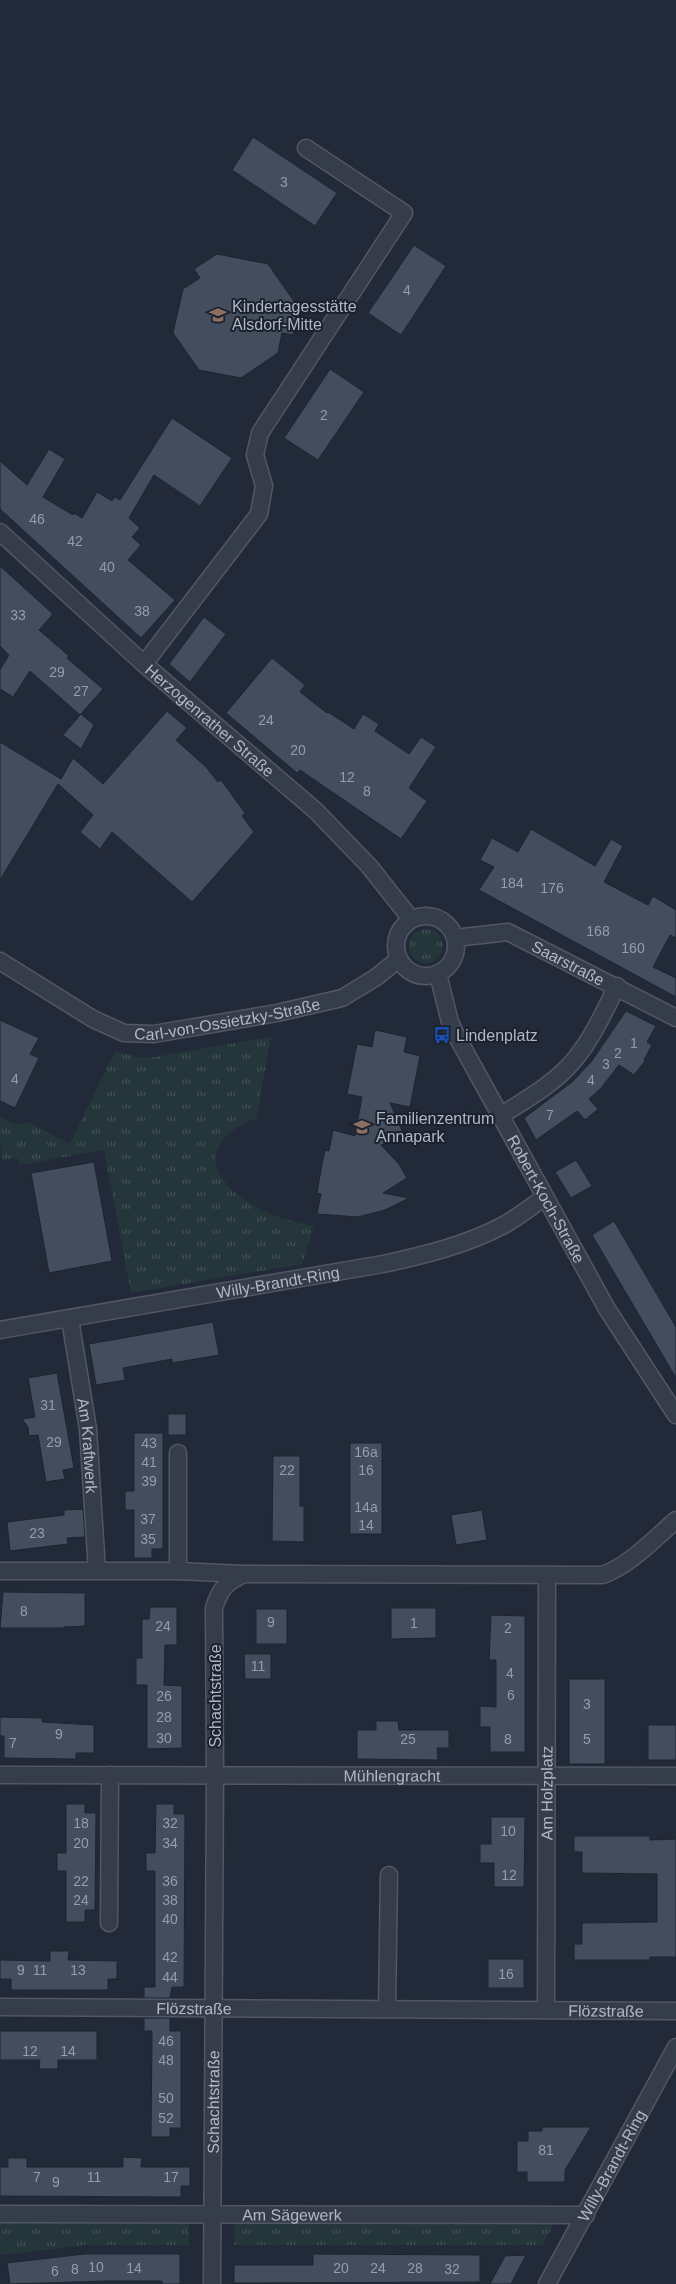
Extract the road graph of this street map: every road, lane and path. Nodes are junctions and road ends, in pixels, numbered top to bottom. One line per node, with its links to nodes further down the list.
1 (306, 148): 3 (street)
2 (0, 532): 3 (street, Herzogenrather Straße)
3 (144, 664): 4 (street, Herzogenrather Straße)
4 (411, 920): 5 (street); 6 (street)
5 (455, 938): 8 (street); 9 (street, Saarstraße)
6 (399, 959): 7 (street, Carl-von-Ossietzky-Straße); 8 (street)
7 (0, 962)
8 (438, 974): 11 (street, Robert-Koch-Straße)
9 (617, 986): 10 (street, Saarstraße); 11 (street)
10 (676, 1018)
11 (500, 1116): 12 (street, Robert-Koch-Straße)
12 (545, 1197): 13 (street, Willy-Brandt-Ring); 15 (street, Robert-Koch-Straße)
13 (70, 1319): 14 (street, Willy-Brandt-Ring); 19 (street, Am Kraftwerk)
14 (0, 1330)
15 (676, 1415)
16 (178, 1453): 20 (street)
17 (676, 1520): 22 (street)
18 (0, 1571): 19 (street)
19 (97, 1571): 20 (street)
20 (178, 1571): 21 (street)
21 (244, 1574): 22 (street); 26 (street, Schachtstraße)
22 (547, 1577): 25 (street, Am Holzplatz)
23 (0, 1775): 24 (street, Mühlengracht)
24 (110, 1775): 26 (street, Mühlengracht); 29 (street)
25 (547, 1775): 26 (street, Mühlengracht); 27 (street, Mühlengracht); 33 (street, Am Holzplatz)
26 (215, 1776): 31 (street, Schachtstraße)
27 (676, 1776)
28 (389, 1875): 32 (street)
29 (109, 1922)
30 (0, 2007): 31 (street, Flözstraße)
31 (214, 2007): 32 (street, Flözstraße); 36 (street, Schachtstraße)
32 (387, 2008): 33 (street, Flözstraße)
33 (546, 2009): 34 (street, Flözstraße)
34 (676, 2011)
35 (676, 2047): 38 (street, Willy-Brandt-Ring)
36 (211, 2213): 37 (street, Am Sägewerk); 38 (street, Am Sägewerk); 39 (street, Schachtstraße)
37 (0, 2214)
38 (586, 2214): 40 (street, Willy-Brandt-Ring)
39 (212, 2284)
40 (547, 2284)

